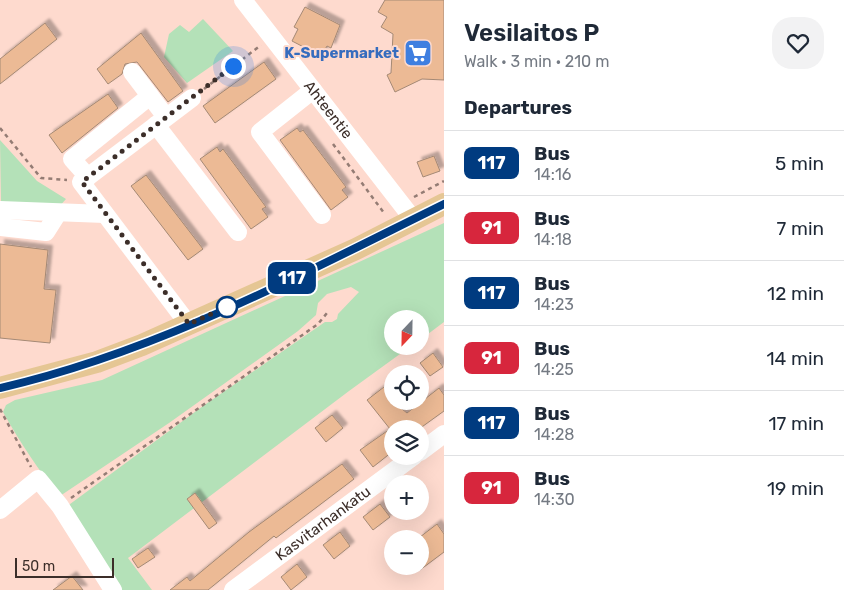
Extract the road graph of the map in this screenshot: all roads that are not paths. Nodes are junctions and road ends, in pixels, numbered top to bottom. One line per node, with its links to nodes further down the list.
1 (243, 0): 3 (street, Ahteentie)
2 (132, 72): 4 (street)
3 (313, 90): 12 (street); 13 (street, Ahteentie)
4 (150, 96): 6 (street); 7 (street)
5 (192, 98): 6 (street)
6 (161, 121): 7 (street); 15 (street)
7 (85, 179): 11 (street)
8 (444, 204): 13 (main road)
9 (0, 210): 10 (street)
10 (58, 213): 11 (street); 14 (street)
11 (105, 214): 16 (street)
12 (322, 215)
13 (413, 219): 16 (main road)
14 (0, 227)
15 (238, 232)
16 (189, 324): 17 (main road)
17 (0, 388)
18 (444, 434): 19 (street)
19 (429, 445)
20 (402, 465): 23 (street, Kasvitarhankatu)
21 (0, 510): 22 (street)
22 (113, 590)
23 (233, 590)

